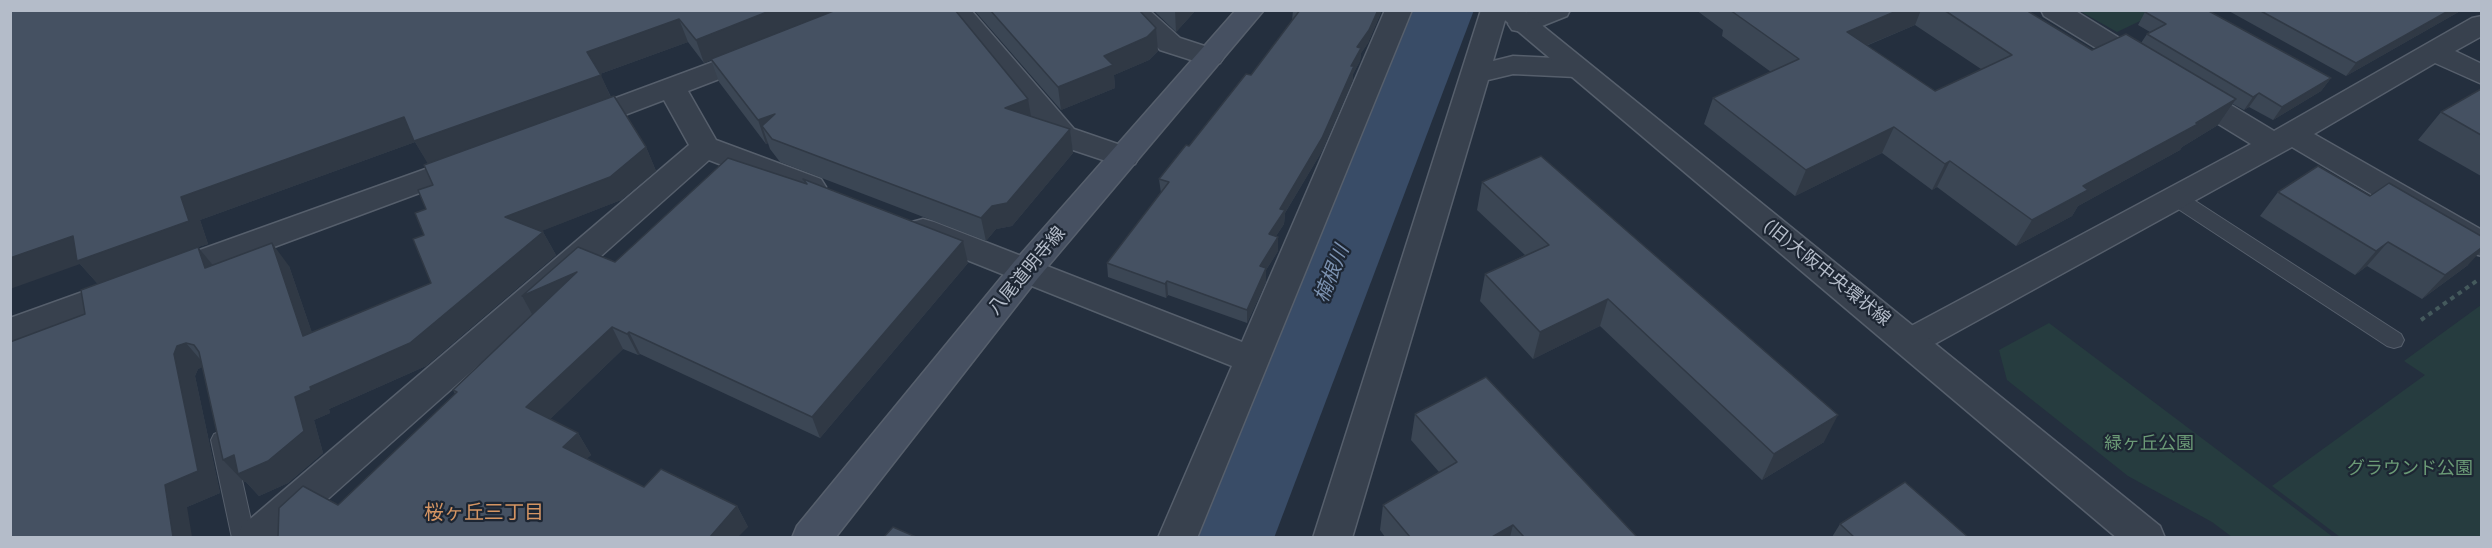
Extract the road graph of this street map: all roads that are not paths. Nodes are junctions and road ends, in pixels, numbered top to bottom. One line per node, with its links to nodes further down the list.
1 (956, 10): 22 (street)
2 (1133, 10): 11 (street)
3 (1251, 10): 11 (main road, 八尾道明寺線)
4 (1399, 10): 31 (street)
5 (1557, 10): 7 (street)
6 (2054, 10): 19 (street)
7 (1508, 15): 12 (street, (旧)大阪中央環状線); 13 (street)
8 (2481, 24): 10 (street)
9 (782, 45): 16 (street)
10 (2434, 52): 14 (street); 17 (street)
11 (1210, 57): 22 (main road, 八尾道明寺線)
12 (1576, 68): 13 (street); 30 (street, (旧)大阪中央環状線)
13 (1475, 74): 37 (street)
14 (2481, 75)
15 (2325, 79): 17 (street)
16 (672, 88): 18 (street); 20 (street)
17 (2356, 96): 19 (street)
18 (549, 134)
19 (2283, 139): 24 (street); 26 (street)
20 (705, 147): 23 (street); 34 (street)
21 (504, 150): 28 (street)
22 (1124, 158): 27 (main road, 八尾道明寺線)
23 (838, 198)
24 (2176, 198): 29 (lane); 30 (street)
25 (893, 219): 27 (street)
26 (2481, 245)
27 (1026, 270): 31 (street); 35 (main road, 八尾道明寺線)
28 (10, 332)
29 (2394, 340)
30 (1910, 342): 38 (street, (旧)大阪中央環状線)
31 (1252, 360): 36 (street)
32 (218, 422): 33 (lane)
33 (244, 537)
34 (256, 537)
35 (811, 537)
36 (1177, 537)
37 (1332, 537)
38 (2146, 537)

